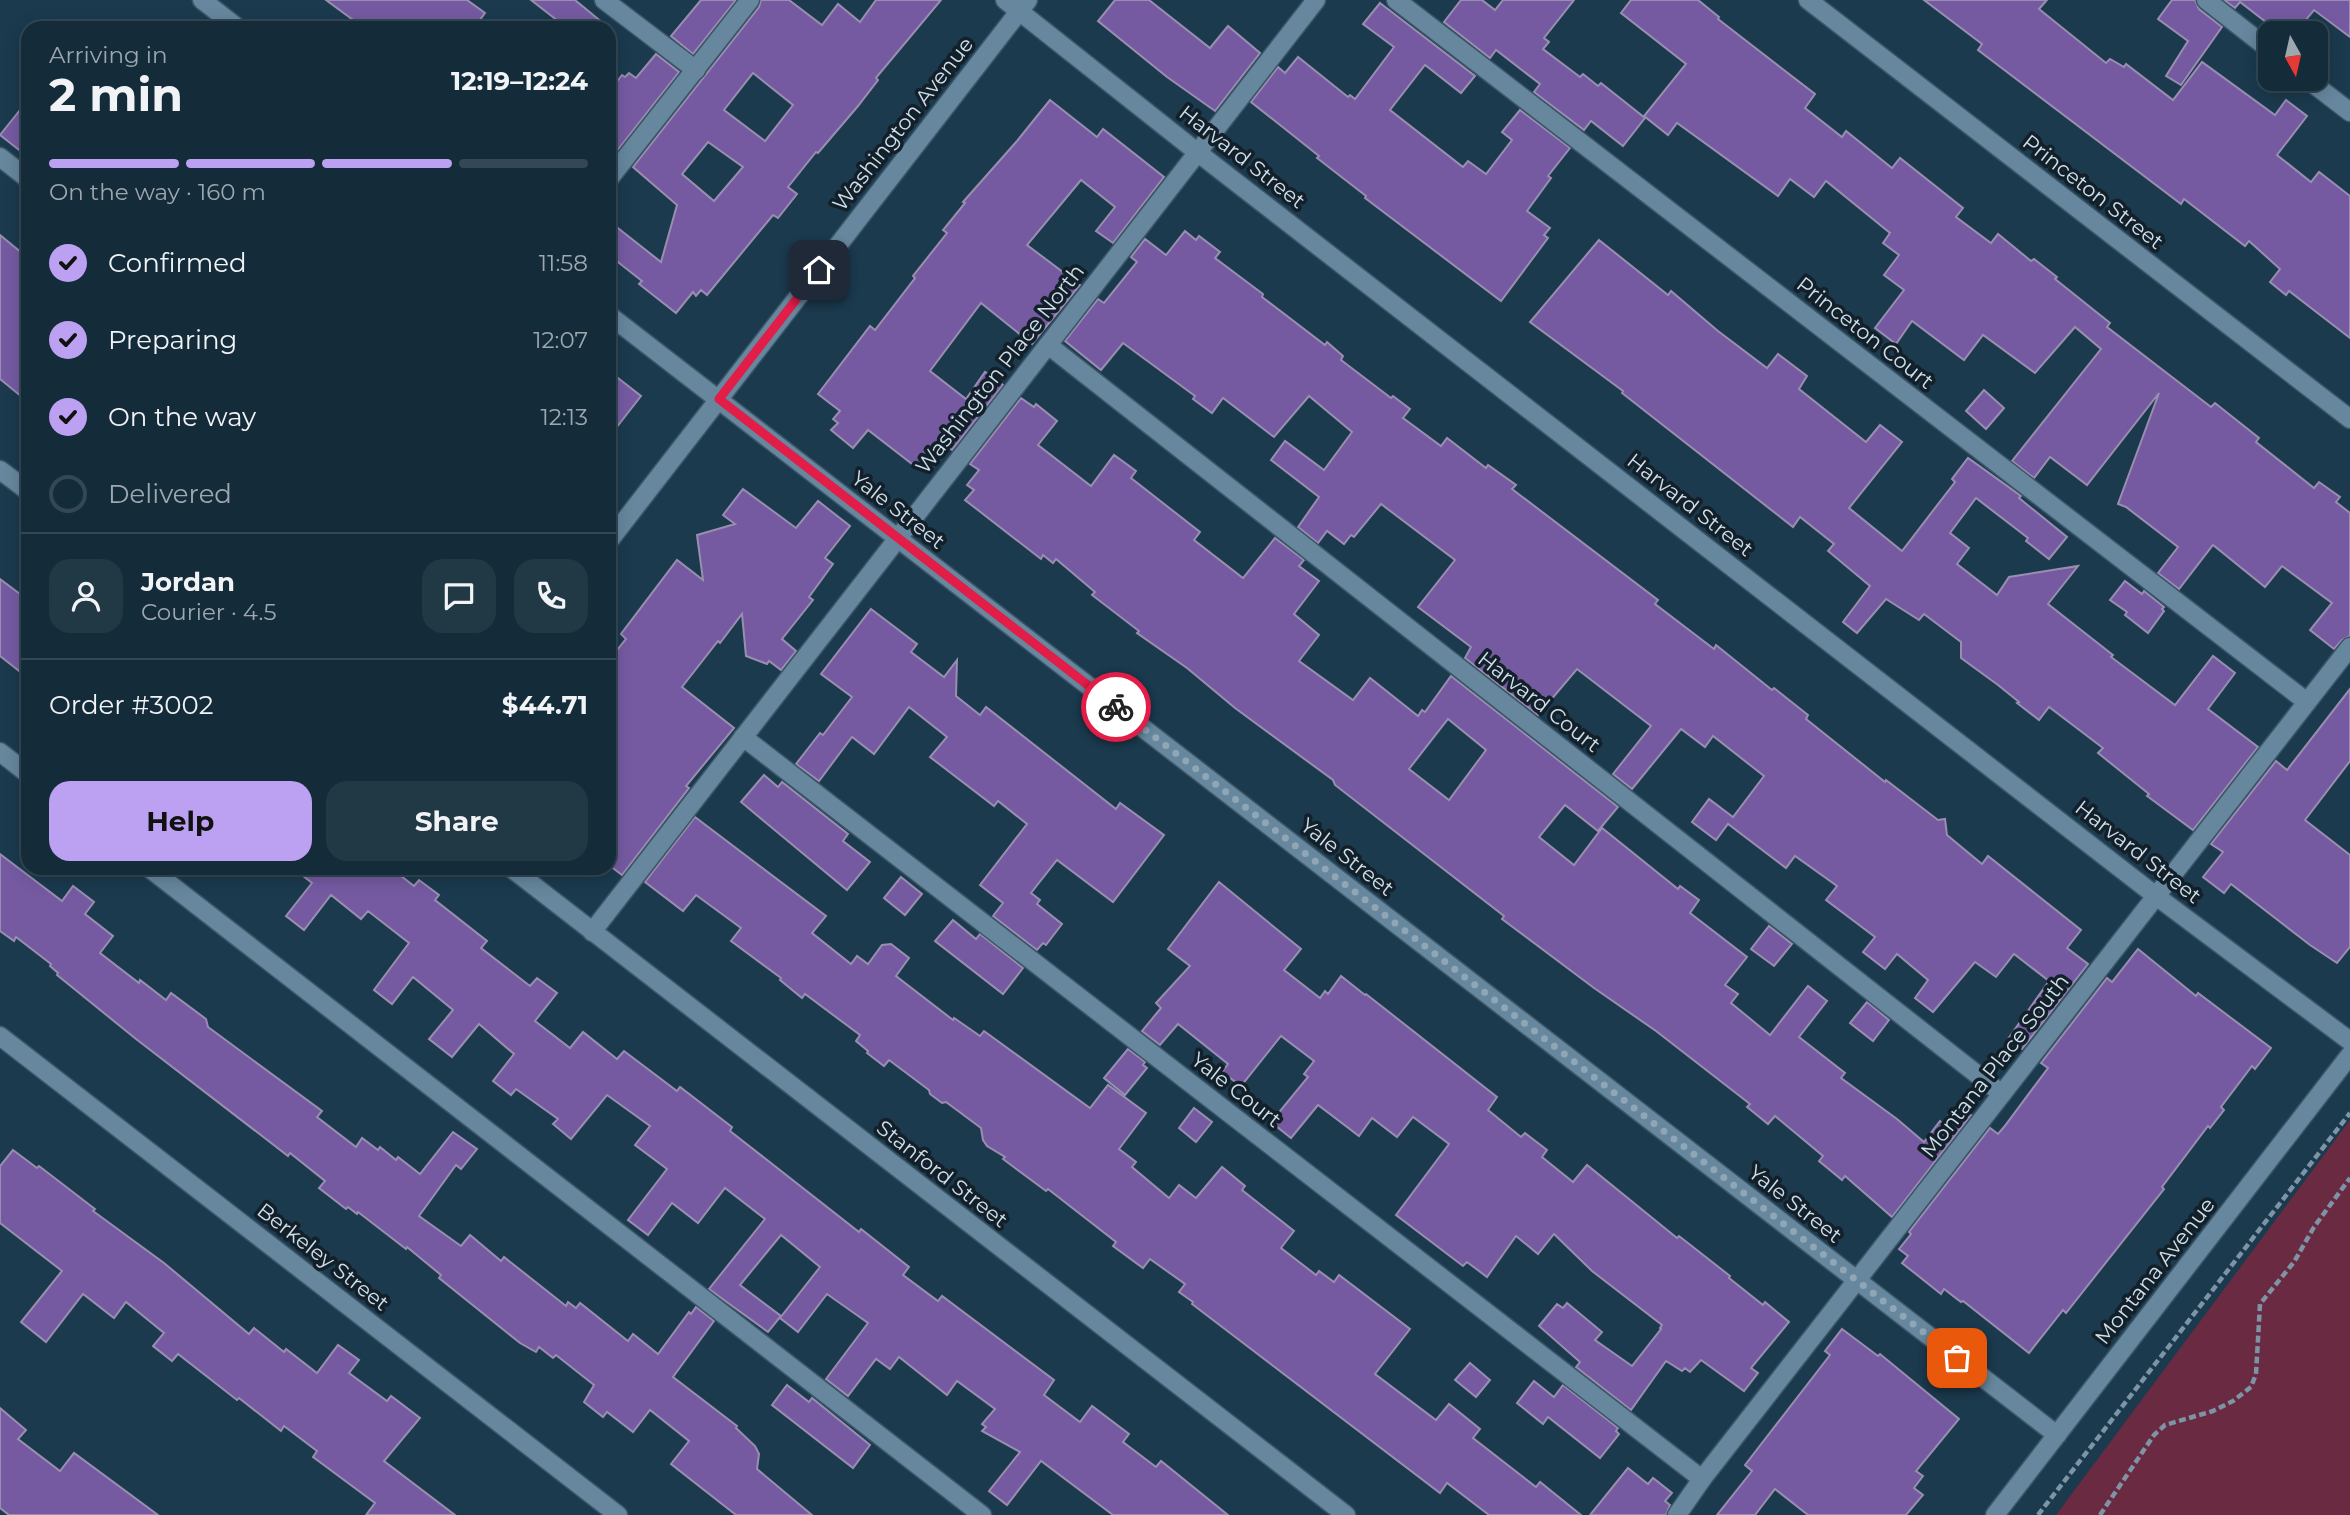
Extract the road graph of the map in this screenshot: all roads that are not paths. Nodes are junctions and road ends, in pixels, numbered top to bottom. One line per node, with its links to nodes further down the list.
1 (202, 0): 9 (street)
2 (604, 0): 11 (street)
3 (750, 0): 11 (street)
4 (1316, 0): 14 (street, Washington Place North)
5 (1396, 0): 27 (street, Princeton Court)
6 (1808, 0): 21 (street, Princeton Street)
7 (2206, 0): 10 (street)
8 (1017, 4): 14 (street, Harvard Street); 20 (street, Washington Avenue)
9 (229, 21)
10 (2258, 41)
11 (696, 70): 16 (street)
12 (2323, 91): 13 (street)
13 (2350, 112)
14 (1198, 152): 19 (street, Washington Place North); 33 (street, Harvard Street)
15 (0, 157): 17 (street)
16 (616, 170)
17 (21, 174)
18 (616, 320): 20 (street, Yale Street)
19 (1048, 345): 25 (street, Washington Place North); 38 (street, Harvard Court)
20 (719, 399): 24 (street, Washington Avenue); 25 (street, Yale Street)
21 (2350, 419)
22 (0, 470): 23 (street)
23 (21, 486)
24 (616, 532)
25 (897, 538): 28 (street, Washington Place North); 39 (street, Yale Street)
26 (2350, 646): 27 (street, Montana Place South)
27 (2307, 702): 33 (street, Montana Place South)
28 (743, 737): 34 (street, Washington Place North); 41 (street, Yale Court)
29 (0, 752): 30 (street)
30 (21, 768)
31 (158, 875): 43 (street)
32 (520, 875): 34 (street, Stanford Street)
33 (2156, 896): 36 (street, Harvard Street); 38 (street, Montana Place South)
34 (592, 932): 44 (street, Stanford Street)
35 (0, 1036): 42 (street, Berkeley Street)
36 (2350, 1041)
37 (2350, 1055): 40 (street, Montana Avenue)
38 (2001, 1094): 39 (street, Montana Place South)
39 (1857, 1280): 40 (street, Yale Street); 41 (street, Montana Place South)
40 (2057, 1435): 46 (street, Montana Avenue)
41 (1702, 1479): 45 (street, Montana Place South)
42 (618, 1515)
43 (982, 1515)
44 (1346, 1515)
45 (1677, 1515)
46 (1995, 1515)

